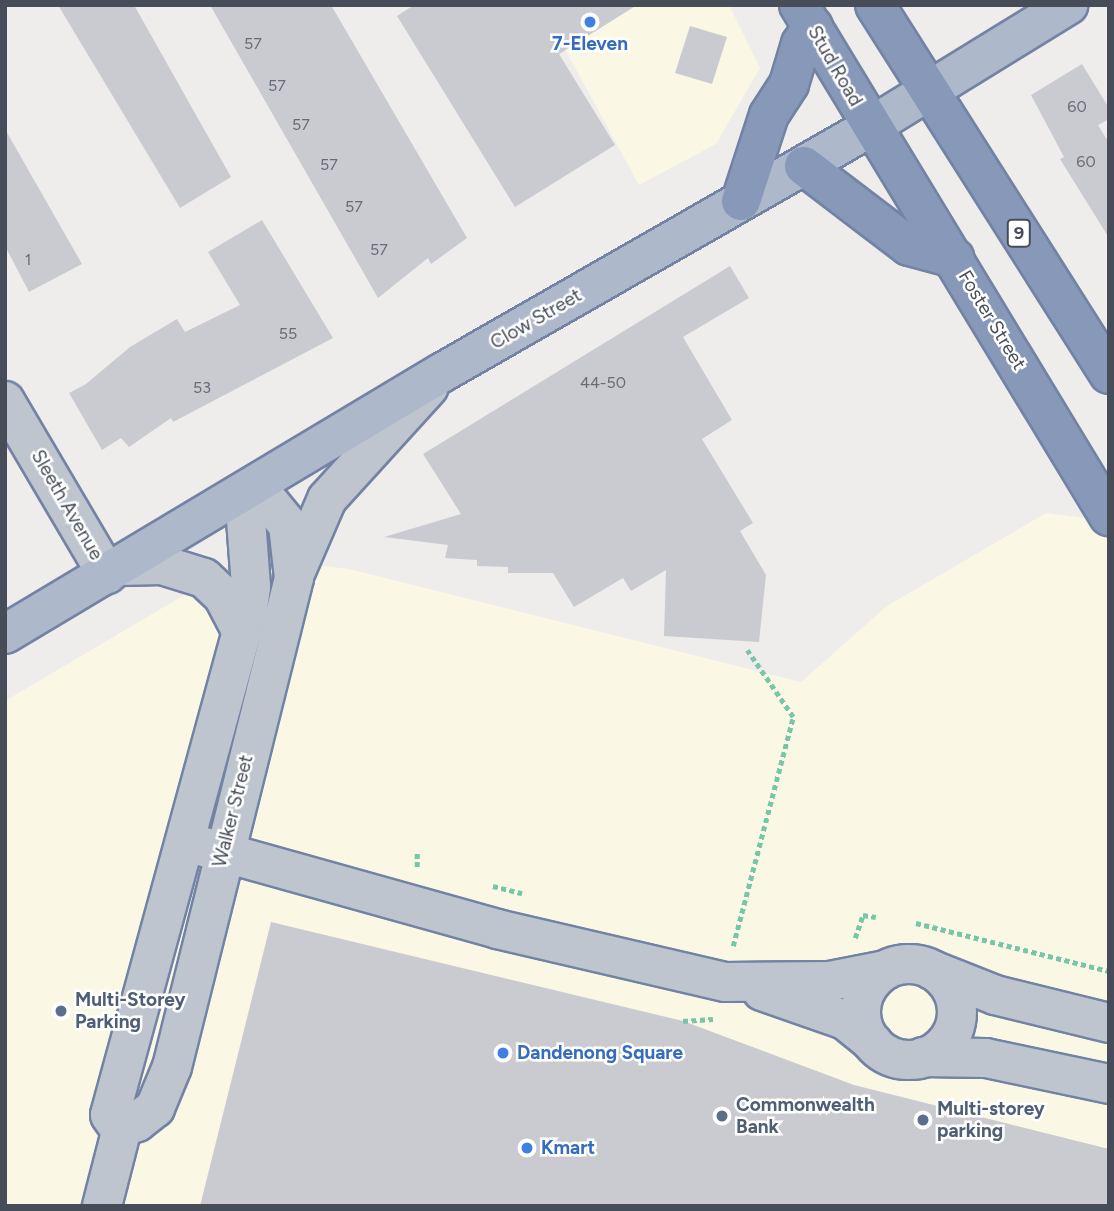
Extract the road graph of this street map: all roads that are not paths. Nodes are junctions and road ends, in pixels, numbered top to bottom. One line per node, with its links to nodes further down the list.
1 (876, 5): 4 (highway, 9)
2 (1068, 5): 4 (main road, Clow Street)
3 (806, 16): 5 (highway, Stud Road); 7 (highway)
4 (929, 92): 5 (main road, Clow Street); 10 (highway, 9)
5 (870, 127): 6 (main road, Clow Street); 8 (highway, Foster Street)
6 (804, 166): 7 (main road, Clow Street); 8 (highway)
7 (741, 201): 9 (main road, Clow Street)
8 (954, 258): 13 (highway, Foster Street)
9 (443, 372): 12 (main road, Clow Street); 15 (street)
10 (1109, 373)
11 (5, 401): 14 (street, Sleeth Avenue)
12 (250, 489): 14 (main road, Clow Street); 15 (street, Walker Street); 16 (street, Walker Street)
13 (1109, 516)
14 (113, 570): 16 (street); 17 (main road, Clow Street)
15 (294, 578): 18 (street, Walker Street)
16 (242, 632): 18 (street, Walker Street)
17 (5, 634)
18 (205, 847): 21 (street); 26 (street, Walker Street)
19 (885, 970): 20 (street); 21 (street); 23 (street)
20 (932, 970): 22 (street); 24 (street)
21 (733, 983): 23 (street)
22 (1109, 1023)
23 (873, 1043): 24 (street)
24 (923, 1057): 25 (street)
25 (1109, 1084)
26 (102, 1206)

